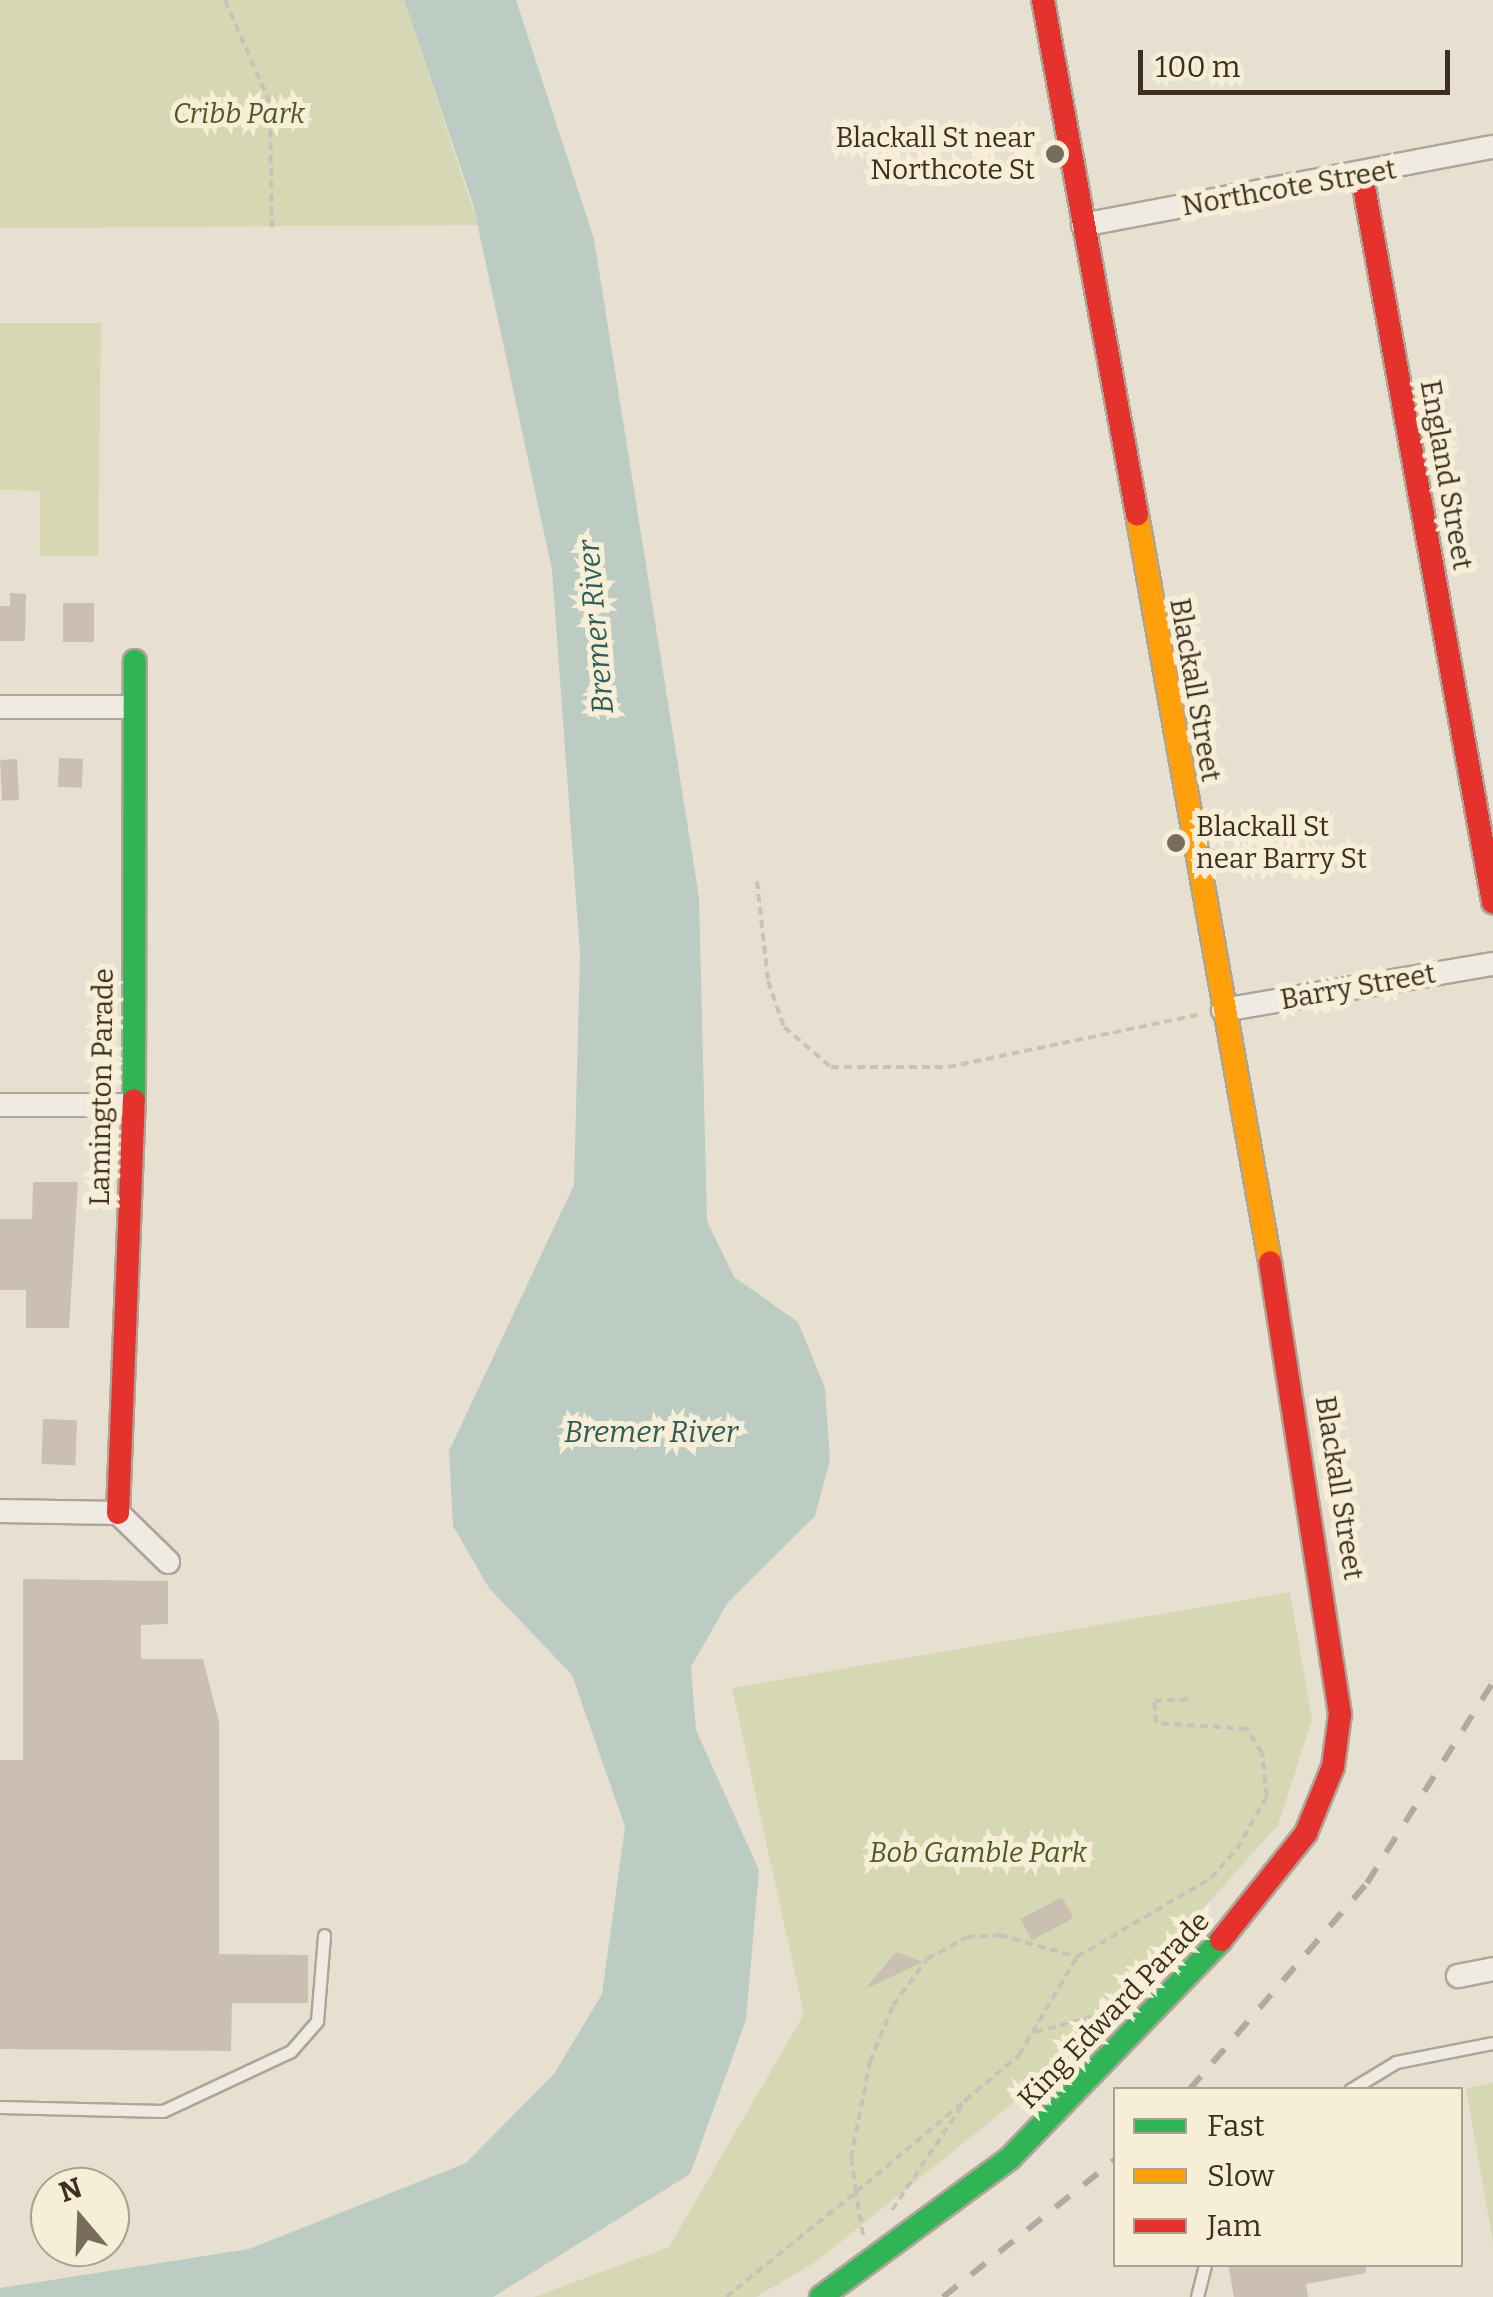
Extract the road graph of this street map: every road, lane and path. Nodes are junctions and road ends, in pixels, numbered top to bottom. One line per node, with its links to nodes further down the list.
1 (225, 0): 6 (path)
2 (1043, 0): 5 (street, Blackall Street)
3 (1493, 147): 4 (street, Northcote Street)
4 (1362, 176): 5 (street, Northcote Street); 11 (street, England Street)
5 (1083, 225): 13 (street, Blackall Street)
6 (272, 227)
7 (135, 661): 9 (street, Lamington Parade)
8 (0, 707): 9 (street)
9 (134, 708): 15 (street, Lamington Parade)
10 (758, 881): 13 (path)
11 (1493, 902)
12 (1493, 964): 13 (street, Barry Street)
13 (1223, 1010): 19 (street, Blackall Street)
14 (0, 1105): 15 (street)
15 (134, 1105): 17 (street, Lamington Parade)
16 (0, 1511): 17 (street)
17 (118, 1513): 18 (street)
18 (168, 1562)
19 (1339, 1687): 38 (street, King Edward Parade)
20 (1192, 1699): 22 (path)
21 (324, 1935): 32 (lane)
22 (1076, 1957): 27 (path); 33 (path)
23 (1493, 1969): 24 (street)
24 (1458, 1976)
25 (1129, 2004): 26 (path)
26 (1084, 2019): 27 (path); 29 (path)
27 (1032, 2032): 31 (path)
28 (1493, 2044): 30 (lane)
29 (1092, 2047)
30 (1355, 2087)
31 (966, 2100): 33 (path); 34 (path)
32 (0, 2107)
33 (856, 2192): 35 (path); 37 (path)
34 (888, 2222)
35 (864, 2240)
36 (1203, 2267): 39 (lane)
37 (726, 2297)
38 (821, 2297)
39 (1198, 2297)

